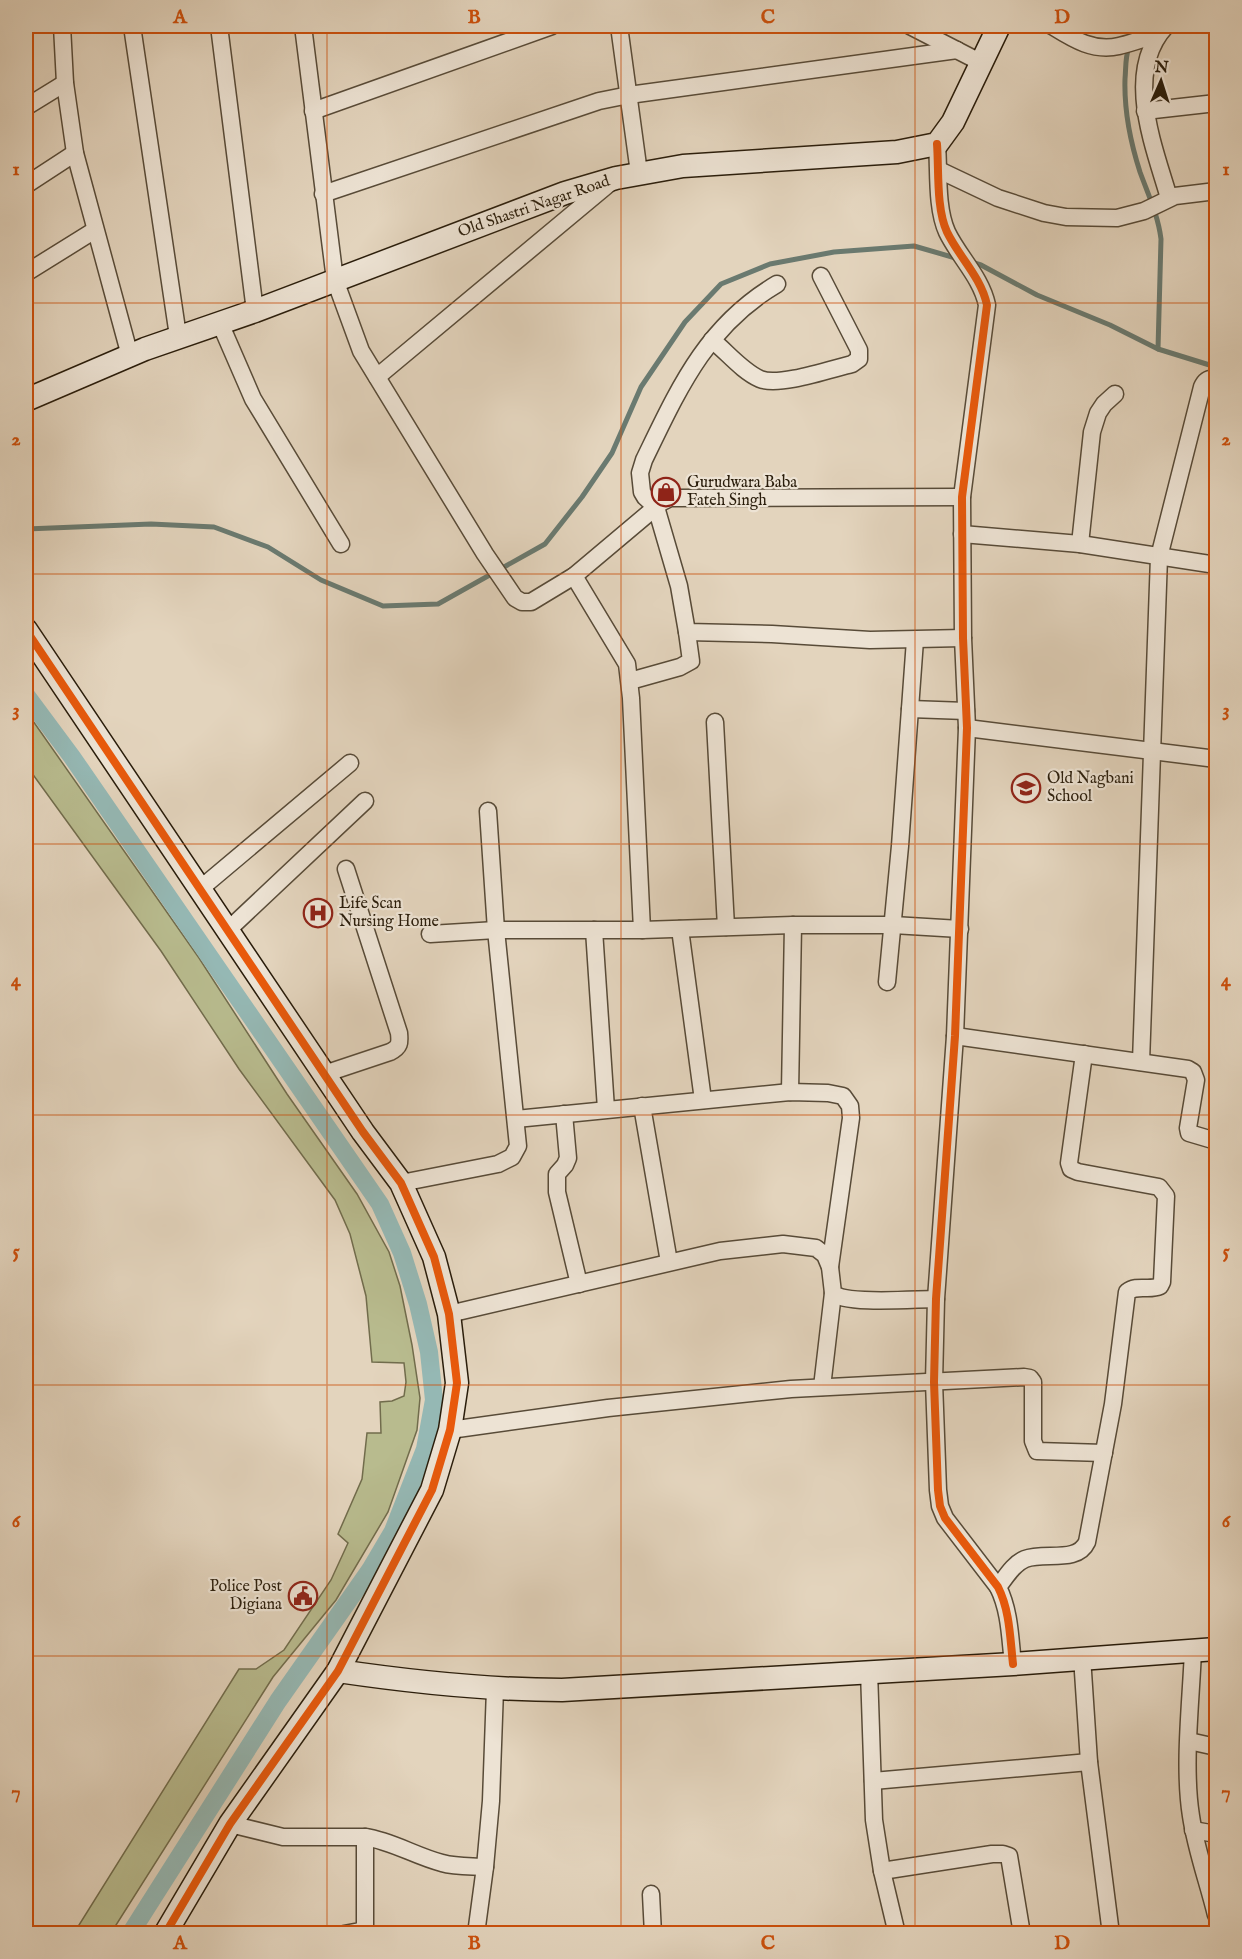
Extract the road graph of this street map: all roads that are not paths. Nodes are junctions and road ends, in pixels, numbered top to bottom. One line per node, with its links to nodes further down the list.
1 (62, 26): 13 (street)
2 (132, 26): 35 (street)
3 (219, 26): 33 (street)
4 (303, 26): 17 (street)
5 (552, 26): 17 (street)
6 (619, 26): 14 (street)
7 (910, 26): 11 (street)
8 (999, 26): 12 (street)
9 (1052, 26): 10 (street)
10 (1156, 33): 18 (street)
11 (957, 50): 12 (street); 14 (street)
12 (980, 62): 19 (street)
13 (65, 83): 16 (street); 20 (street)
14 (628, 95): 22 (street); 26 (street)
15 (1216, 103): 18 (street)
16 (26, 107)
17 (314, 111): 26 (street)
18 (1145, 111): 27 (street)
19 (937, 144): 21 (street); 22 (street, Old Shastri Nagar Road)
20 (75, 153): 24 (street); 28 (street)
21 (939, 170): 27 (street); 42 (street)
22 (639, 173): 23 (street, Old Shastri Nagar Road)
23 (616, 178): 31 (street, Old Shastri Nagar Road); 38 (street)
24 (26, 185)
25 (1216, 191): 27 (street)
26 (323, 194): 31 (street)
27 (1165, 201)
28 (95, 230): 29 (street); 37 (street)
29 (26, 273)
30 (821, 276): 36 (street)
31 (335, 280): 33 (street, Old Shastri Nagar Road); 38 (street)
32 (777, 284): 36 (street)
33 (255, 311): 34 (street, Old Shastri Nagar Road)
34 (220, 323): 35 (street, Old Shastri Nagar Road); 45 (street)
35 (178, 336): 37 (street, Old Shastri Nagar Road)
36 (712, 340): 43 (street)
37 (130, 356): 41 (street, Old Shastri Nagar Road)
38 (377, 378): 49 (street)
39 (1216, 379): 47 (street)
40 (1115, 394): 46 (street)
41 (26, 400)
42 (962, 496): 43 (street); 44 (street)
43 (656, 507): 49 (street); 51 (street)
44 (962, 534): 46 (street); 52 (street)
45 (341, 544)
46 (1080, 544): 47 (street)
47 (1159, 557): 48 (street); 58 (street)
48 (1216, 565)
49 (574, 576): 54 (street)
50 (26, 630): 64 (street)
51 (687, 632): 53 (street); 54 (street)
52 (963, 638): 53 (street); 56 (street)
53 (915, 640): 55 (street)
54 (630, 681): 73 (street)
55 (910, 710): 56 (street); 66 (street)
56 (966, 719): 58 (street); 69 (street)
57 (715, 722): 67 (street)
58 (1153, 751): 59 (street); 78 (street)
59 (1216, 759)
60 (350, 764): 64 (street)
61 (365, 801): 70 (street)
62 (488, 811): 71 (street)
63 (346, 869): 79 (street)
64 (200, 889): 70 (street)
65 (793, 925): 66 (street); 67 (street); 80 (street)
66 (893, 925): 69 (street); 75 (street)
67 (726, 927): 68 (street)
68 (680, 929): 73 (street); 81 (street)
69 (960, 929): 76 (street)
70 (228, 930): 79 (street)
71 (496, 930): 72 (street); 74 (street); 85 (street)
72 (594, 930): 73 (street); 83 (street)
73 (642, 930)
74 (430, 934)
75 (887, 982)
76 (955, 1036): 77 (street); 92 (street)
77 (1084, 1054): 78 (street); 97 (street)
78 (1141, 1062): 86 (street)
79 (324, 1074): 87 (street)
80 (790, 1092): 81 (street); 89 (street)
81 (702, 1100): 82 (street)
82 (642, 1106): 83 (street); 88 (street)
83 (606, 1109): 84 (street)
84 (564, 1114): 85 (street); 90 (street)
85 (516, 1119): 87 (street)
86 (1216, 1141)
87 (401, 1183): 93 (street)
88 (669, 1262): 89 (street); 90 (street)
89 (830, 1267): 91 (street)
90 (579, 1284): 93 (street)
91 (833, 1293): 92 (street); 95 (street)
92 (936, 1299): 94 (street)
93 (449, 1314): 96 (street)
94 (934, 1383): 95 (street); 97 (street); 98 (street)
95 (822, 1387): 96 (street)
96 (450, 1430): 103 (street)
97 (1104, 1453): 98 (street)
98 (998, 1587): 102 (street)
99 (1216, 1648): 100 (street)
100 (1193, 1650): 101 (street); 106 (street)
101 (1082, 1658): 102 (street); 108 (street)
102 (1013, 1664): 104 (street)
103 (338, 1671): 105 (street); 110 (street)
104 (868, 1671): 105 (street); 109 (street)
105 (495, 1689): 114 (street)
106 (1189, 1741): 107 (street); 111 (street)
107 (1216, 1747)
108 (1089, 1762): 109 (street); 124 (street)
109 (873, 1781): 115 (street)
110 (230, 1824): 113 (street); 118 (street)
111 (1193, 1830): 112 (street); 117 (street)
112 (1216, 1834)
113 (365, 1837): 114 (street); 119 (street)
114 (485, 1867): 120 (street)
115 (882, 1871): 122 (street); 123 (street)
116 (651, 1894): 121 (street)
117 (1216, 1915)
118 (165, 1934)
119 (344, 1934)
120 (476, 1934)
121 (653, 1934)
122 (897, 1934)
123 (1022, 1934)
124 (1111, 1934)

